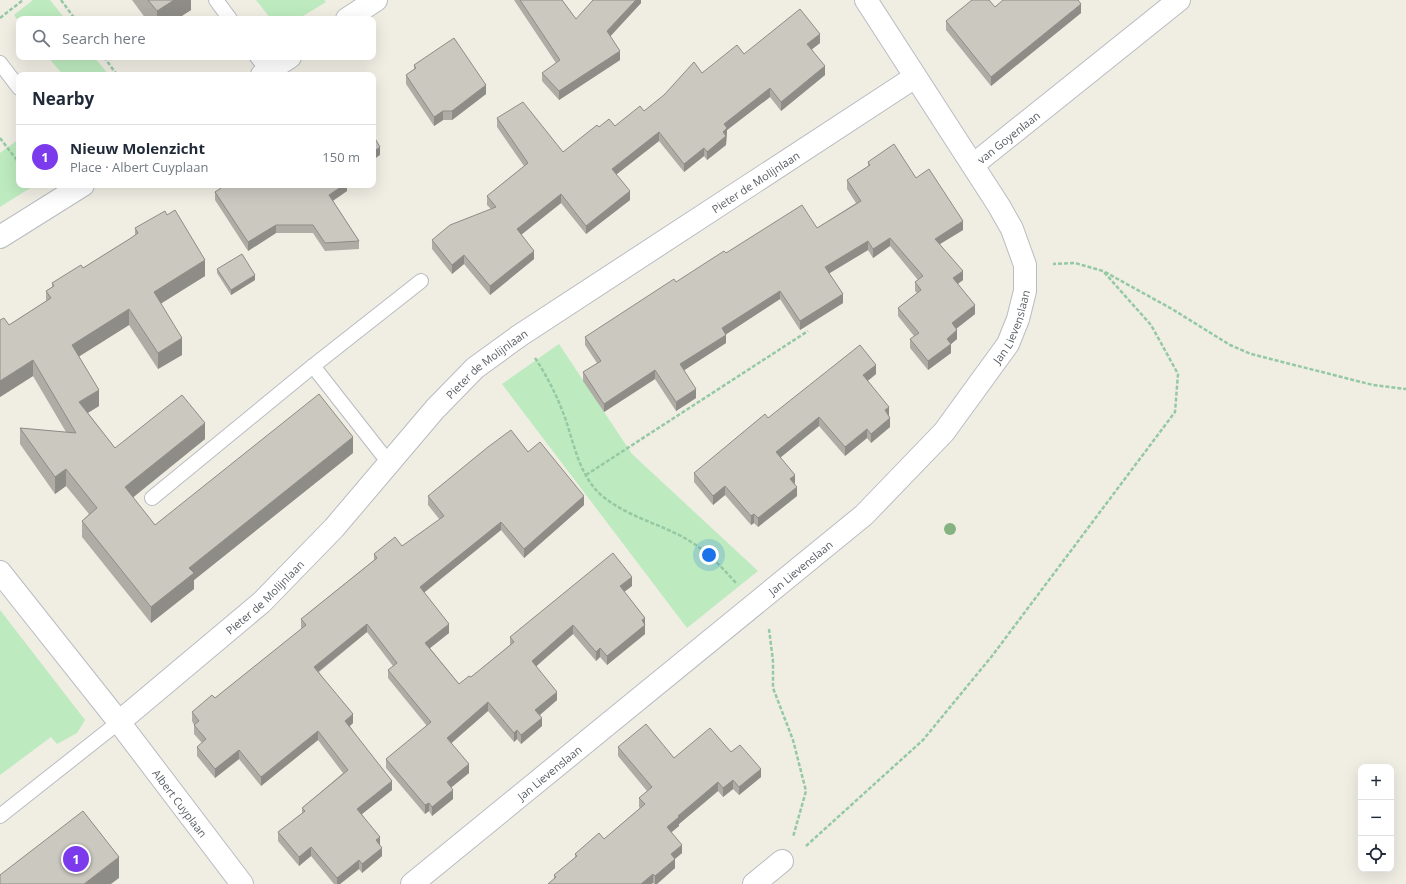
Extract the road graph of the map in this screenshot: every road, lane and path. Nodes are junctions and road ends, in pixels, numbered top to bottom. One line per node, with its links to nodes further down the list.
1 (22, 0): 10 (path)
2 (61, 0): 7 (path)
3 (216, 0): 8 (lane)
4 (376, 0): 9 (street)
5 (866, 0): 16 (street, van Goyenlaan)
6 (1179, 0): 20 (street, van Goyenlaan)
7 (73, 16)
8 (228, 16)
9 (352, 16)
10 (0, 18)
11 (106, 60): 15 (path)
12 (282, 60): 14 (street)
13 (0, 63): 17 (lane)
14 (262, 68)
15 (115, 72)
16 (915, 77): 20 (street, van Goyenlaan); 27 (street, Pieter de Molijnlaan)
17 (16, 84)
18 (0, 138): 19 (path)
19 (16, 159)
20 (973, 165): 34 (street, Jan Lievenslaan)
21 (79, 188): 22 (street)
22 (0, 237)
23 (1075, 263): 24 (path)
24 (1103, 271): 29 (path); 37 (path)
25 (421, 281): 28 (lane)
26 (808, 331): 31 (path)
27 (519, 336): 30 (street, Pieter de Molijnlaan); 31 (path)
28 (313, 366): 30 (lane); 32 (lane)
29 (1406, 389)
30 (390, 463): 35 (street, Pieter de Molijnlaan)
31 (586, 475): 34 (path)
32 (152, 498)
33 (0, 572): 35 (street, Albert Cuyplaan)
34 (756, 604): 38 (path); 40 (street, Jan Lievenslaan)
35 (119, 722): 36 (lane); 39 (street, Albert Cuyplaan)
36 (0, 816)
37 (802, 850)
38 (782, 861): 41 (street)
39 (242, 884)
40 (412, 884)
41 (754, 884)

